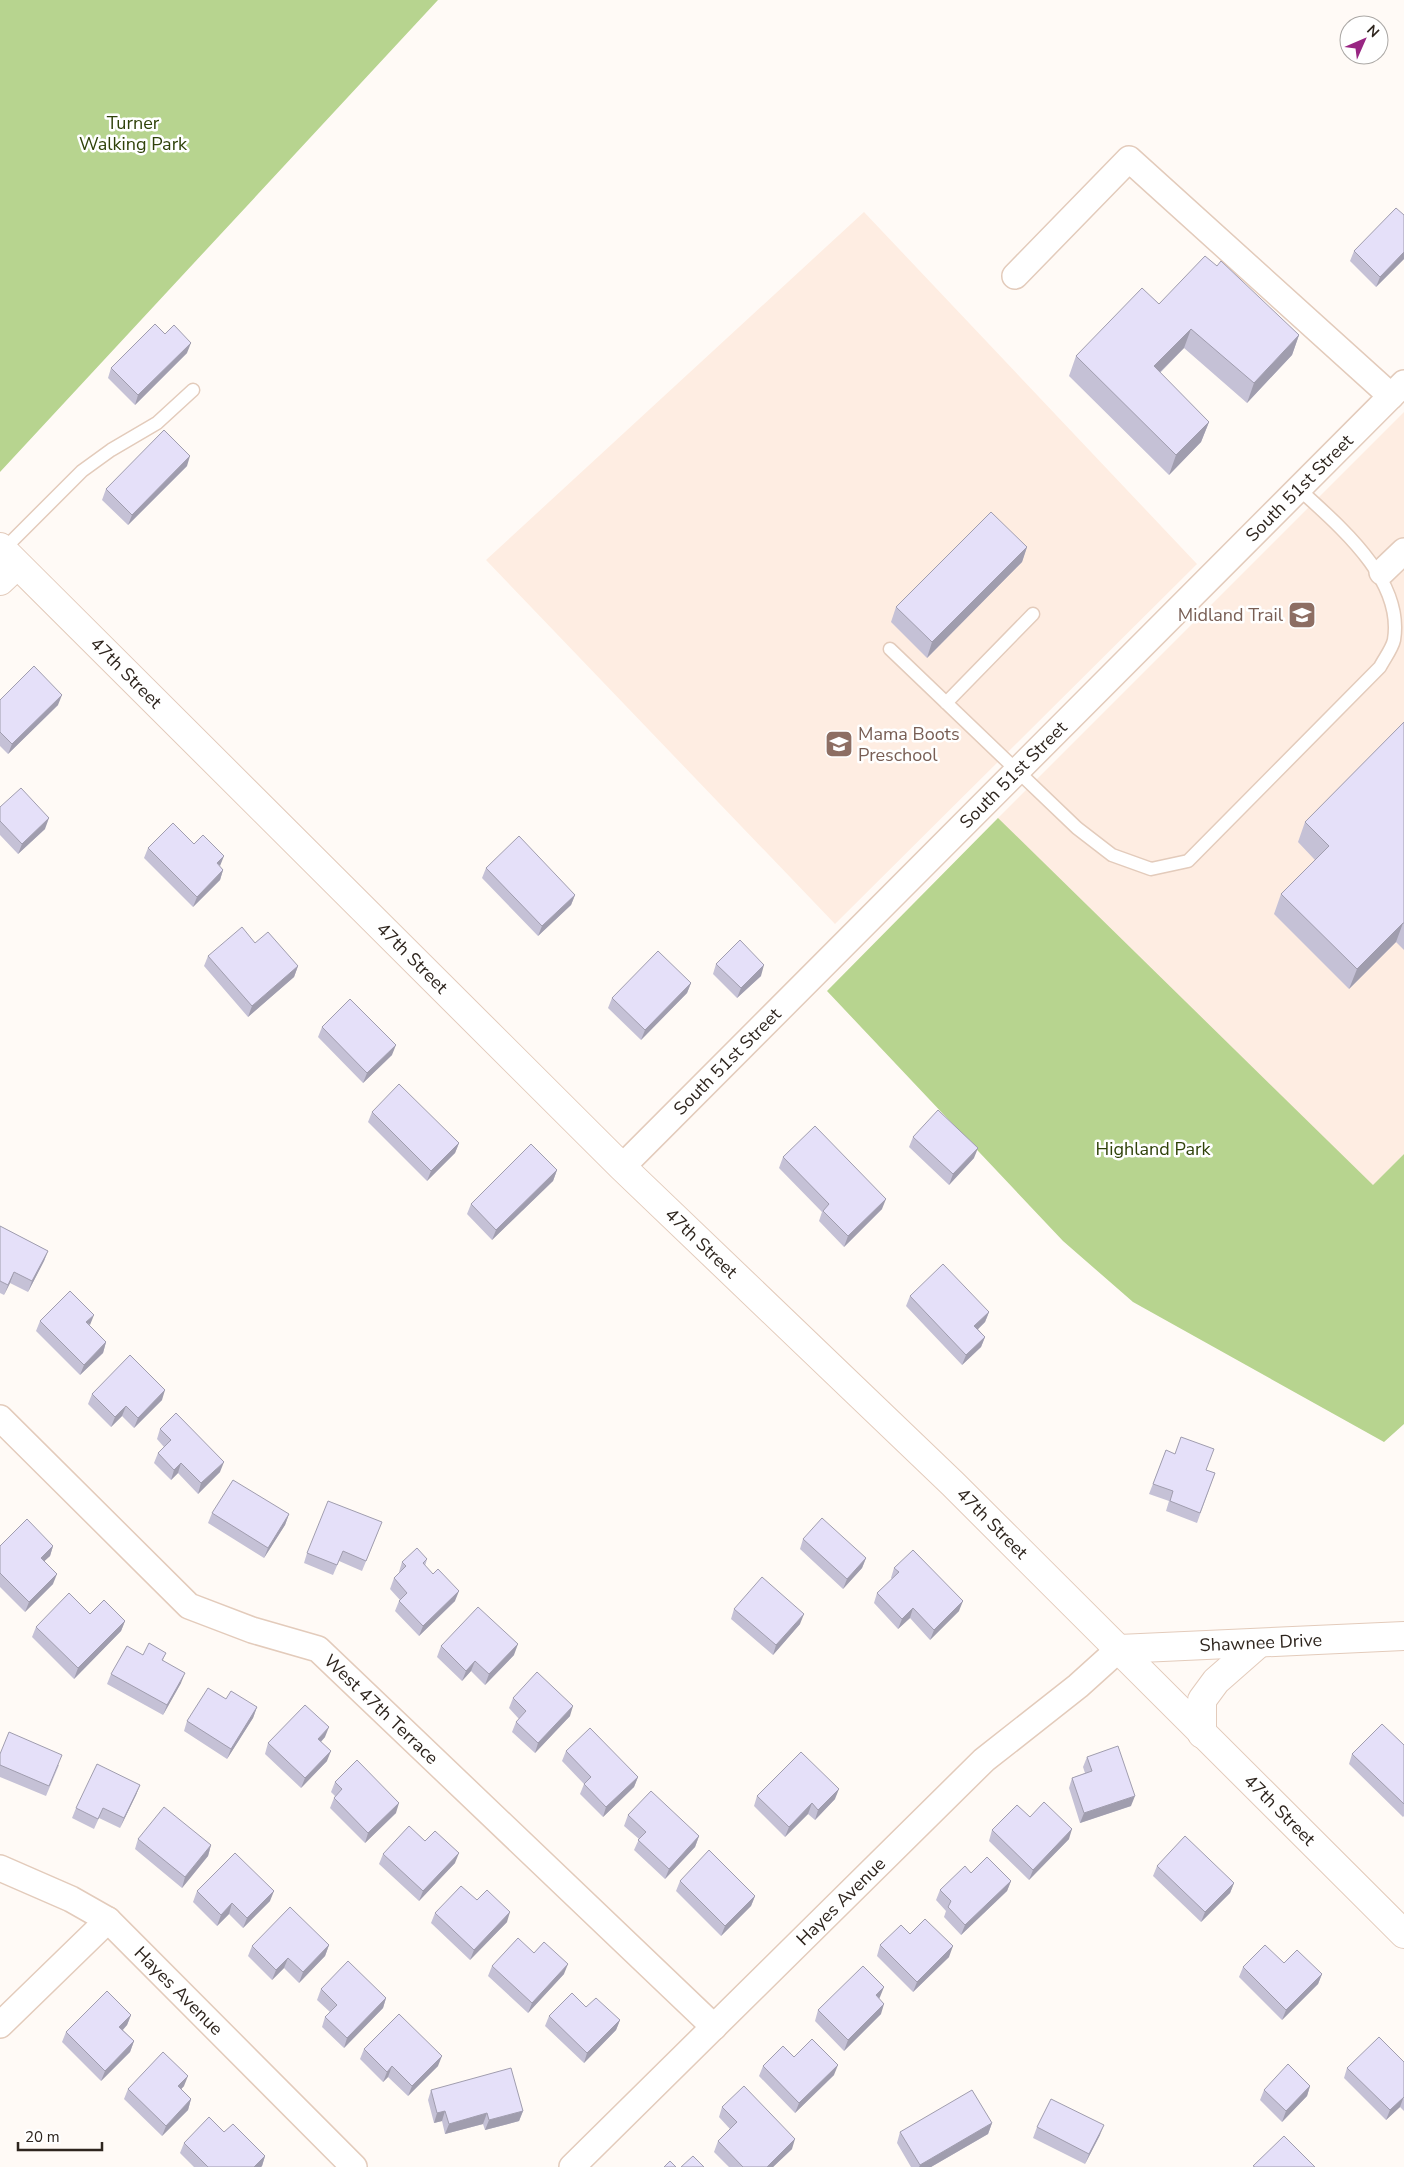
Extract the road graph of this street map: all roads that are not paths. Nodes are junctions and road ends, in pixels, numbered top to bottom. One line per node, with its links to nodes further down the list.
1 (1015, 276): 3 (street)
2 (193, 390): 6 (lane)
3 (1398, 390): 4 (street, South 51st Street)
4 (1299, 489): 7 (lane); 11 (street, South 51st Street)
5 (1404, 551): 7 (street)
6 (5, 561): 12 (main road, 47th Street)
7 (1382, 572): 11 (lane)
8 (1033, 614): 10 (lane)
9 (890, 649): 10 (lane)
10 (946, 703): 11 (lane)
11 (1018, 772): 12 (street, South 51st Street)
12 (622, 1167): 16 (main road, 47th Street)
13 (0, 1418): 22 (street, West 47th Terrace)
14 (1404, 1636): 15 (main road, Shawnee Drive)
15 (1256, 1645): 16 (main road, Shawnee Drive); 17 (main road)
16 (1119, 1649): 17 (main road, 47th Street); 22 (street, Hayes Avenue)
17 (1202, 1734): 20 (main road, 47th Street)
18 (0, 1868): 19 (street, Hayes Avenue)
19 (108, 1920): 21 (street); 23 (street, Hayes Avenue)
20 (1404, 1934)
21 (0, 2025)
22 (714, 2028): 24 (street, Hayes Avenue)
23 (354, 2167)
24 (572, 2167)

